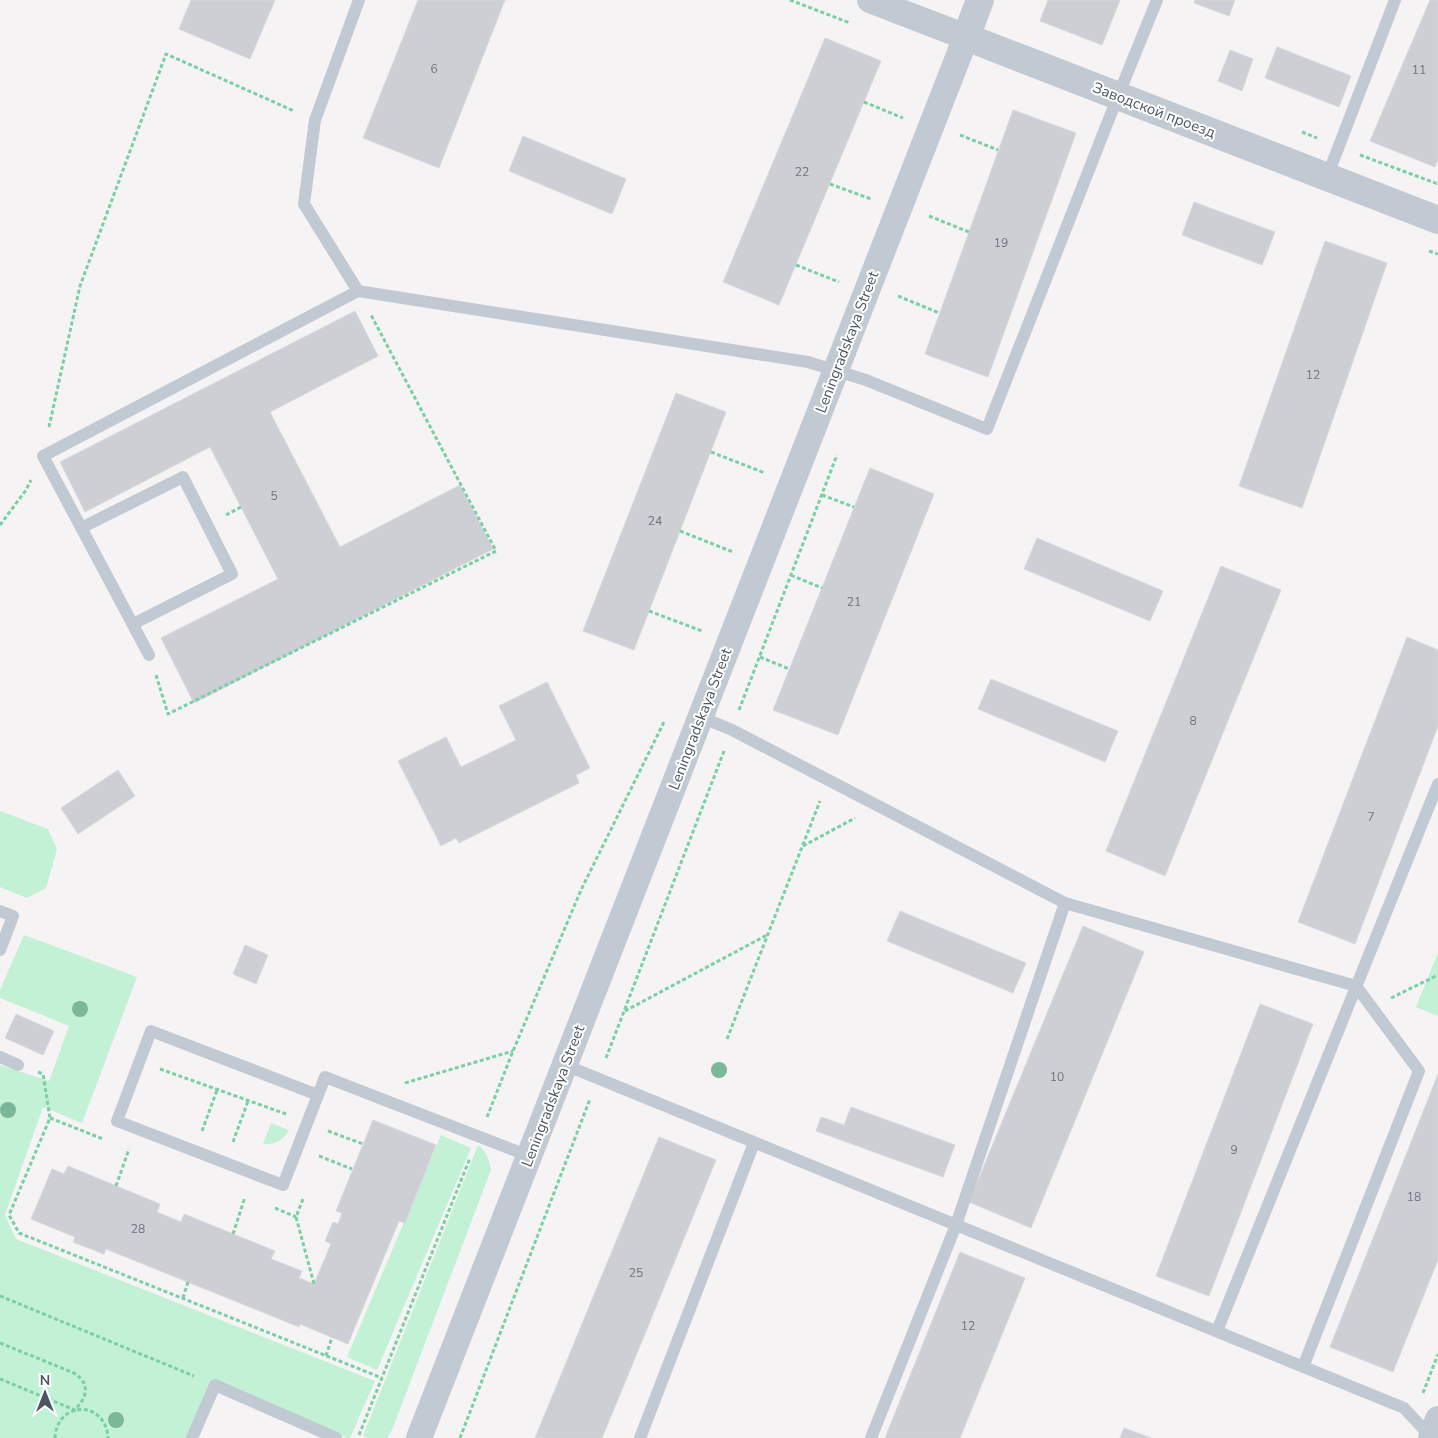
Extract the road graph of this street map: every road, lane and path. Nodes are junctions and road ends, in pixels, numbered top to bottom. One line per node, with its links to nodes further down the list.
1 (359, 0): 10 (lane)
2 (870, 0): 6 (street, Заводской проезд)
3 (980, 0): 6 (street, Leningradskaya Street)
4 (1157, 0): 7 (lane)
5 (1395, 0): 13 (lane)
6 (966, 37): 7 (street, Заводской проезд); 24 (street, Leningradskaya Street)
7 (1118, 96): 13 (street, Заводской проезд); 24 (lane)
8 (864, 102): 9 (path)
9 (904, 118)
10 (315, 120): 22 (lane); 27 (path)
11 (963, 127): 12 (path)
12 (998, 150)
13 (1327, 177): 17 (street, Заводской проезд)
14 (830, 184): 15 (path)
15 (872, 200)
16 (932, 207): 18 (path)
17 (1438, 220)
18 (969, 232)
19 (796, 265): 20 (path)
20 (840, 282)
21 (901, 287): 23 (path)
22 (358, 291): 24 (lane); 27 (lane); 40 (path)
23 (939, 313)
24 (836, 371): 44 (street, Leningradskaya Street)
25 (839, 451): 29 (path)
26 (711, 452): 28 (path)
27 (43, 456): 31 (path); 32 (lane)
28 (765, 473)
29 (822, 495): 30 (path); 35 (path)
30 (854, 507)
31 (0, 525)
32 (81, 528): 38 (lane); 38 (lane)
33 (680, 531): 34 (path)
34 (734, 552)
35 (791, 576): 36 (path); 41 (path)
36 (822, 588)
37 (649, 611): 39 (path)
38 (133, 624): 40 (lane)
39 (702, 632)
40 (149, 655)
41 (760, 657): 42 (path); 45 (path)
42 (789, 669)
43 (668, 715): 59 (path)
44 (701, 717): 45 (lane); 63 (street, Leningradskaya Street)
45 (732, 730): 46 (lane); 57 (path)
46 (828, 780): 48 (lane); 49 (path)
47 (1438, 784): 55 (lane)
48 (878, 806): 49 (path); 50 (lane)
49 (802, 847): 52 (path)
50 (1065, 903): 55 (lane); 85 (lane)
51 (0, 911): 53 (lane)
52 (768, 935): 57 (path); 58 (path)
53 (0, 950)
54 (1438, 975): 56 (path)
55 (1356, 986): 56 (lane); 91 (lane)
56 (1372, 1007): 96 (lane)
57 (624, 1011): 64 (path)
58 (727, 1039)
59 (513, 1051): 66 (path); 72 (path)
60 (0, 1057): 62 (lane)
61 (140, 1061): 65 (path); 67 (lane); 78 (lane)
62 (18, 1065): 90 (path)
63 (565, 1065): 64 (lane); 79 (street, Leningradskaya Street)
64 (598, 1078): 74 (lane); 109 (path)
65 (217, 1090): 68 (path); 78 (path)
66 (368, 1094): 67 (lane); 72 (lane)
67 (318, 1095): 69 (lane)
68 (248, 1101): 69 (path); 80 (path)
69 (308, 1122): 80 (lane)
70 (331, 1124): 71 (path)
71 (328, 1130): 73 (path); 75 (path)
72 (479, 1136): 79 (lane); 97 (path)
73 (325, 1139)
74 (754, 1143): 85 (lane); 110 (lane)
75 (363, 1144)
76 (322, 1148): 81 (path)
77 (129, 1150): 82 (path)
78 (194, 1151): 80 (lane)
79 (529, 1156): 108 (street, Leningradskaya Street)
80 (225, 1163)
81 (352, 1169)
82 (116, 1186)
83 (306, 1191): 88 (path)
84 (245, 1197): 86 (path)
85 (956, 1225): 91 (lane); 111 (lane)
86 (233, 1234)
87 (188, 1282): 90 (path)
88 (314, 1284)
89 (0, 1296): 99 (path)
90 (183, 1298): 95 (path)
91 (1217, 1332): 96 (lane)
92 (332, 1337): 95 (path)
93 (0, 1343): 101 (path)
94 (1438, 1354): 100 (path)
95 (326, 1356): 97 (path)
96 (1303, 1367): 102 (lane)
97 (382, 1378): 107 (path)
98 (0, 1379): 101 (path)
99 (215, 1385): 105 (lane); 106 (lane)
100 (1423, 1394)
101 (75, 1410): 103 (path); 104 (path)
102 (1433, 1433)
103 (55, 1438)
104 (108, 1438)
105 (192, 1438)
106 (336, 1438)
107 (358, 1438)
108 (420, 1438)
109 (460, 1438)
110 (640, 1438)
111 (871, 1438)

